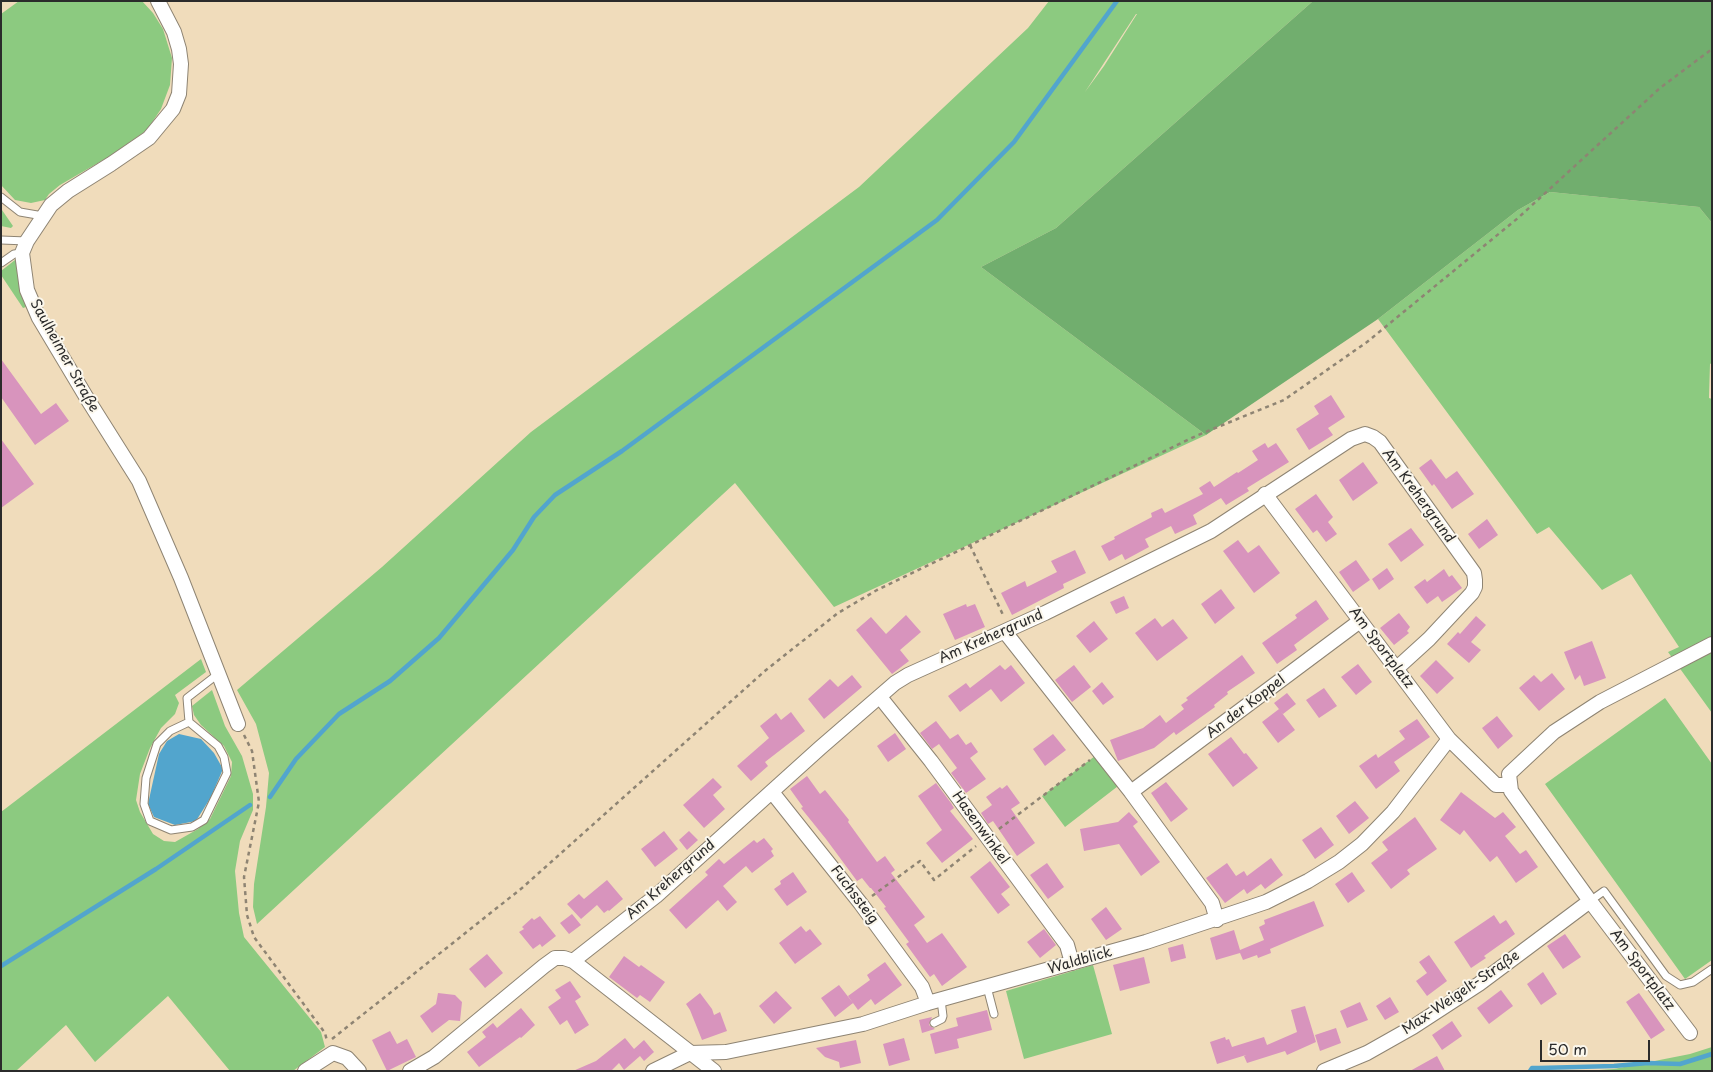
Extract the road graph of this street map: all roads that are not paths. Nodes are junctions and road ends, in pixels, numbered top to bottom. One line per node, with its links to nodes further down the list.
1 (158, 1): 3 (street)
2 (1, 197): 3 (lane)
3 (43, 216): 5 (street)
4 (1, 240): 5 (lane)
5 (25, 247): 6 (lane); 12 (street, Saulheimer Straße)
6 (1, 263)
7 (1265, 494): 8 (street, Am Sportplatz); 9 (street, Am Krehergrund); 11 (street, Am Krehergrund)
8 (1360, 622): 11 (street, Am Sportplatz); 19 (street, An der Koppel)
9 (1008, 631): 13 (street, Am Krehergrund); 19 (street)
10 (1712, 644): 17 (street)
11 (1396, 669): 16 (street, Am Sportplatz)
12 (218, 674): 14 (lane); 15 (street, Saulheimer Straße)
13 (880, 697): 18 (street, Am Krehergrund); 23 (street, Hasenwinkel)
14 (189, 722): 14 (lane)
15 (238, 724)
16 (1449, 739): 17 (street, Am Sportplatz); 21 (street, Waldblick)
17 (1510, 785): 20 (street, Am Sportplatz)
18 (772, 792): 22 (street, Am Krehergrund); 26 (street, Fuchssteig)
19 (1130, 792): 21 (street)
20 (1590, 901): 24 (lane); 29 (street, Am Sportplatz); 36 (street, Max-Weigelt-Straße)
21 (1216, 920): 23 (street, Waldblick)
22 (573, 961): 30 (street); 33 (street)
23 (1072, 963): 25 (street, Waldblick)
24 (1712, 969)
25 (986, 987): 26 (street, Waldblick); 27 (lane)
26 (935, 1002): 28 (lane); 30 (street, Waldblick)
27 (994, 1014)
28 (934, 1023)
29 (1690, 1033)
30 (690, 1053): 34 (street, Waldblick); 35 (street)
31 (305, 1071): 32 (street)
32 (359, 1071)
33 (410, 1071)
34 (652, 1071)
35 (714, 1071)
36 (1324, 1071)

